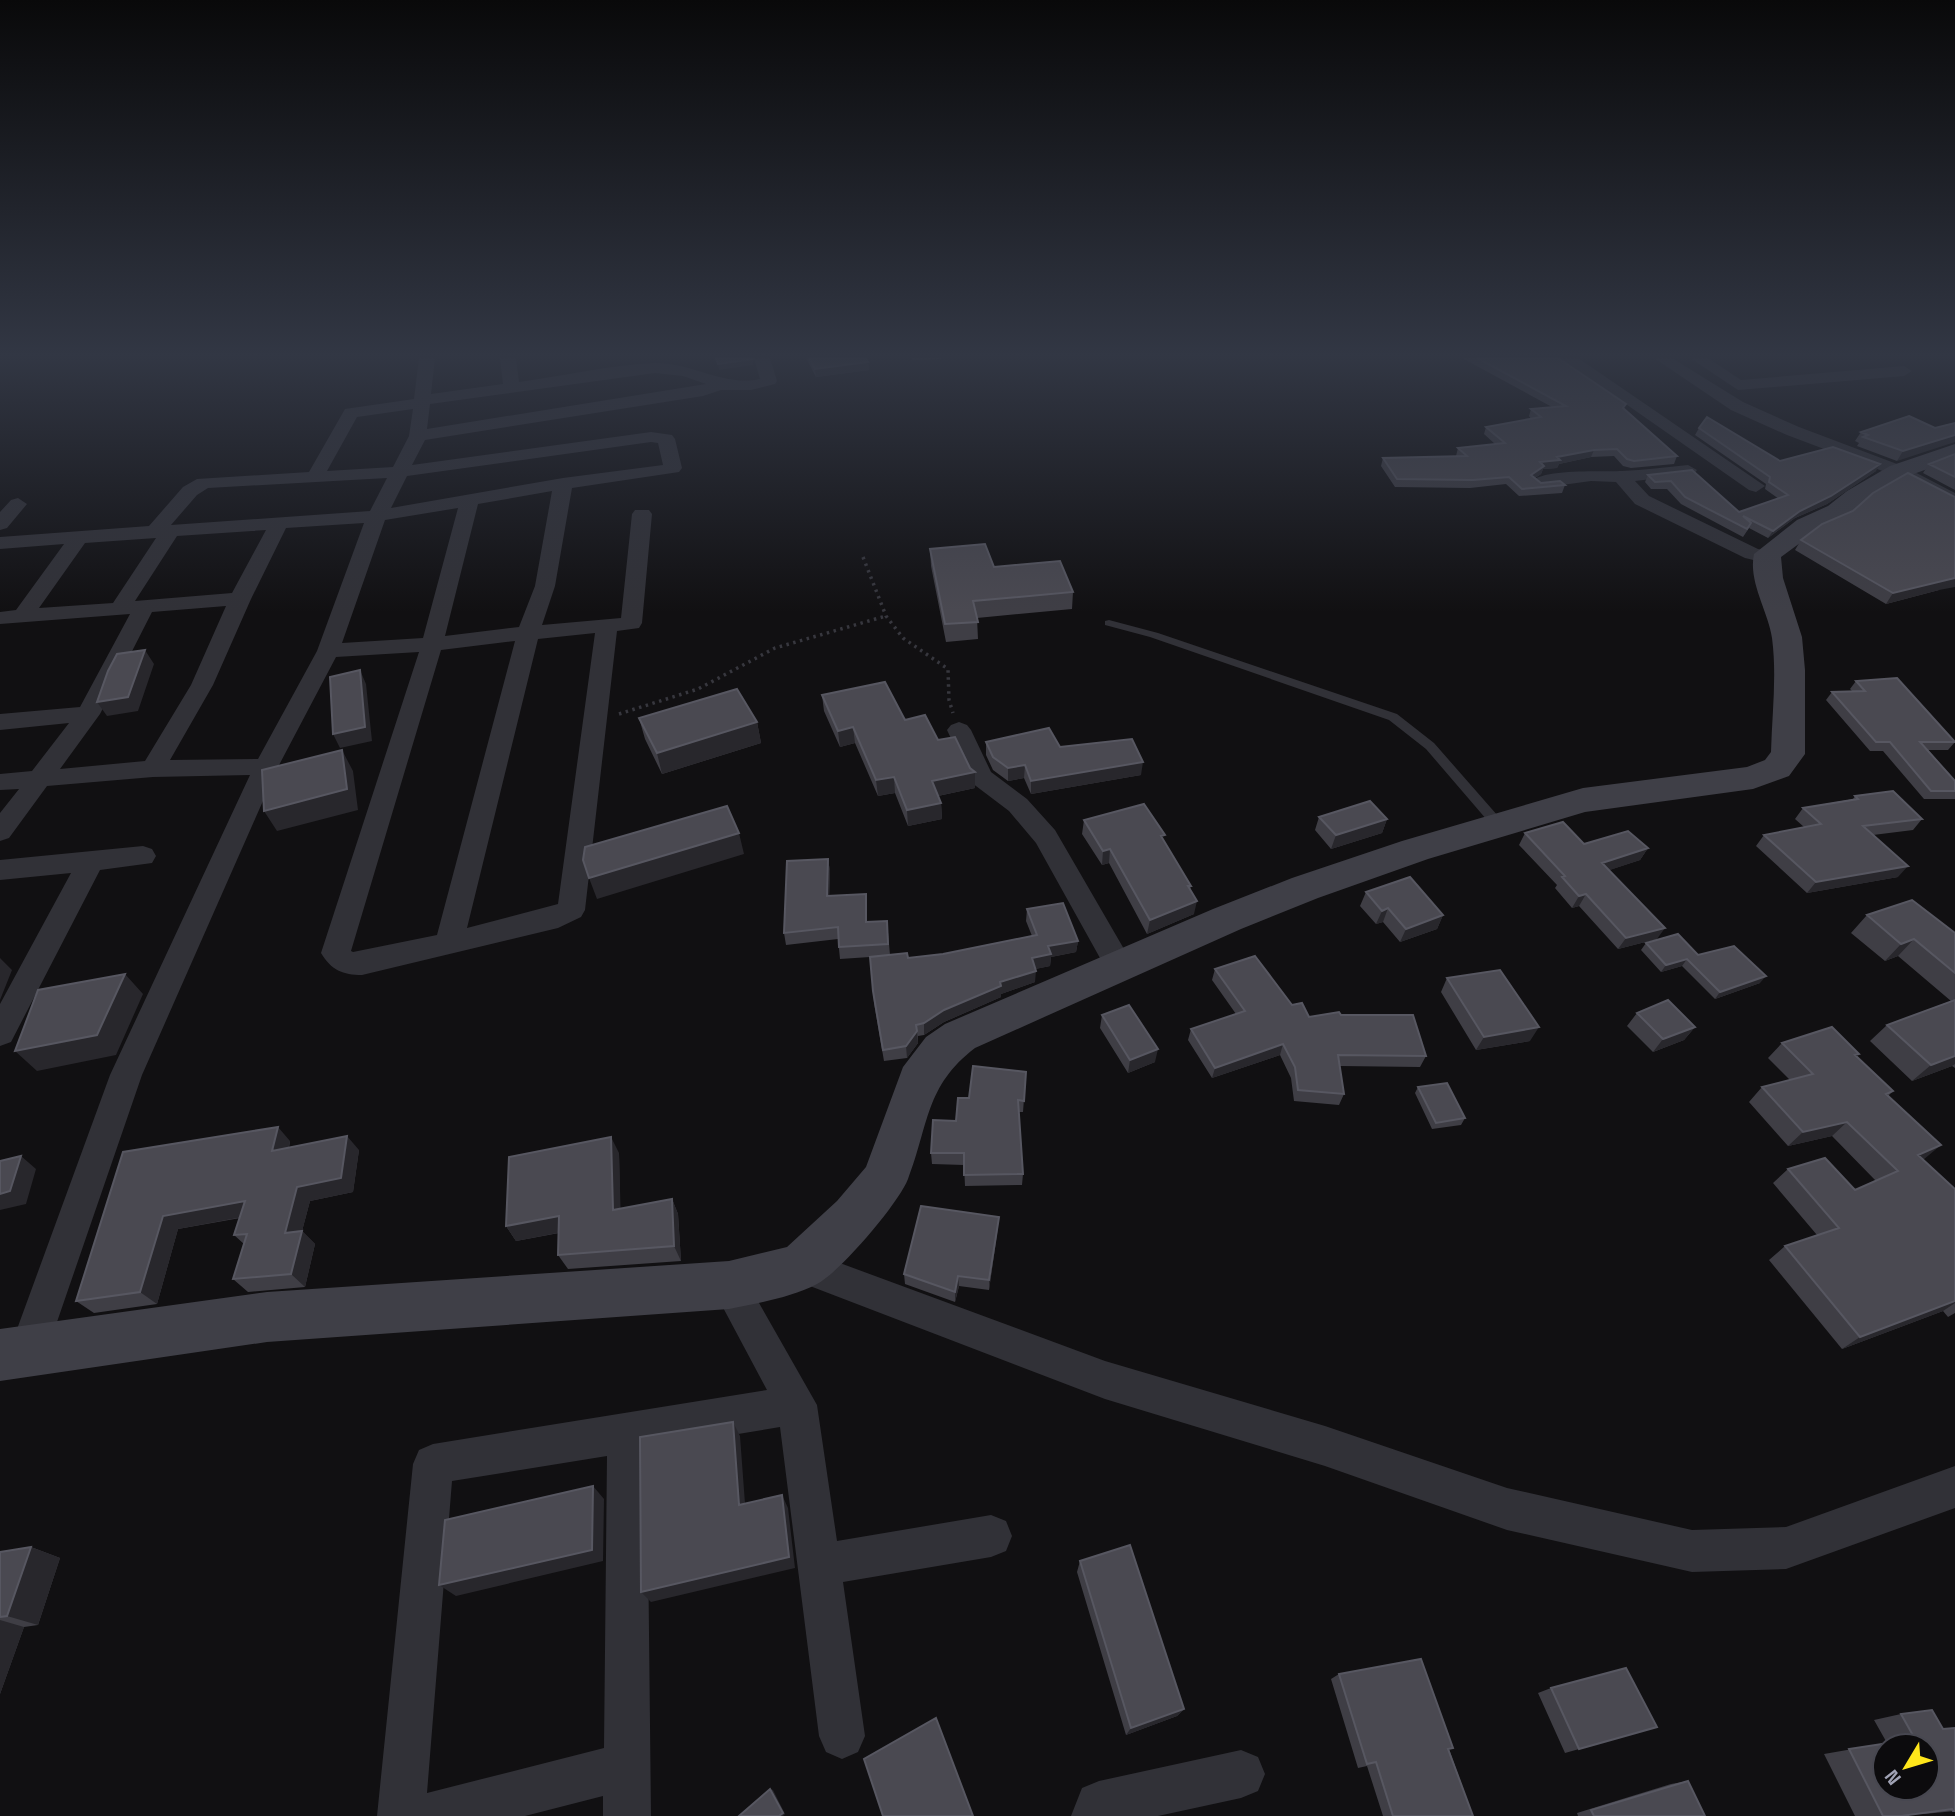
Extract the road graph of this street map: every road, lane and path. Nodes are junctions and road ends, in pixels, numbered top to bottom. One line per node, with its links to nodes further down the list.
1 (334, 443): 12 (street)
2 (414, 443): 10 (street)
3 (610, 443): 10 (street)
4 (668, 443): 14 (street)
5 (1692, 443): 15 (street)
6 (1827, 443): 9 (street)
7 (1955, 451): 9 (street)
8 (1688, 470): 11 (street)
9 (1899, 471): 17 (street); 27 (street)
10 (399, 472): 12 (street); 20 (street)
11 (1620, 477): 13 (street); 27 (street)
12 (314, 478): 23 (street)
13 (1540, 482)
14 (564, 484): 16 (street); 36 (street)
15 (1756, 486)
16 (469, 501): 20 (street); 37 (street)
17 (1955, 501)
18 (18, 504): 22 (street)
19 (642, 514): 35 (street)
20 (377, 516): 21 (street); 38 (street)
21 (279, 523): 23 (street); 28 (street)
22 (0, 524)
23 (162, 532): 24 (street); 30 (street)
24 (78, 539): 25 (street); 31 (street)
25 (0, 544)
26 (863, 557): 32 (path)
27 (1766, 557): 47 (street)
28 (240, 599): 29 (street); 44 (street)
29 (145, 606): 30 (street); 39 (street)
30 (120, 608): 31 (street)
31 (23, 616): 33 (street)
32 (886, 616): 40 (path); 42 (path)
33 (0, 618)
34 (1109, 623): 47 (lane)
35 (607, 627): 36 (street); 40 (street)
36 (528, 633): 37 (street); 52 (street)
37 (432, 644): 38 (street); 52 (street)
38 (328, 651): 43 (street)
39 (88, 715): 41 (street); 45 (street)
40 (596, 717): 52 (street)
41 (0, 722)
42 (959, 730): 53 (street)
43 (265, 767): 44 (street); 57 (street)
44 (153, 769): 45 (street)
45 (42, 778): 46 (street); 48 (street)
46 (0, 782)
47 (1497, 824): 53 (street)
48 (0, 832)
49 (143, 856): 50 (street)
50 (91, 861): 51 (street); 54 (street)
51 (0, 870)
52 (449, 943)
53 (1120, 968): 55 (street)
54 (0, 1033)
55 (802, 1266): 56 (street); 60 (street)
56 (729, 1285): 57 (street); 58 (street)
57 (14, 1353)
58 (797, 1405): 59 (street); 62 (street)
59 (626, 1433): 64 (street); 66 (street)
60 (1955, 1487)
61 (991, 1536): 62 (street)
62 (819, 1565): 63 (street)
63 (842, 1736)
64 (627, 1766): 67 (street); 68 (street)
65 (1241, 1774): 69 (street)
66 (401, 1816)
67 (431, 1816)
68 (627, 1816)
69 (1095, 1816)

